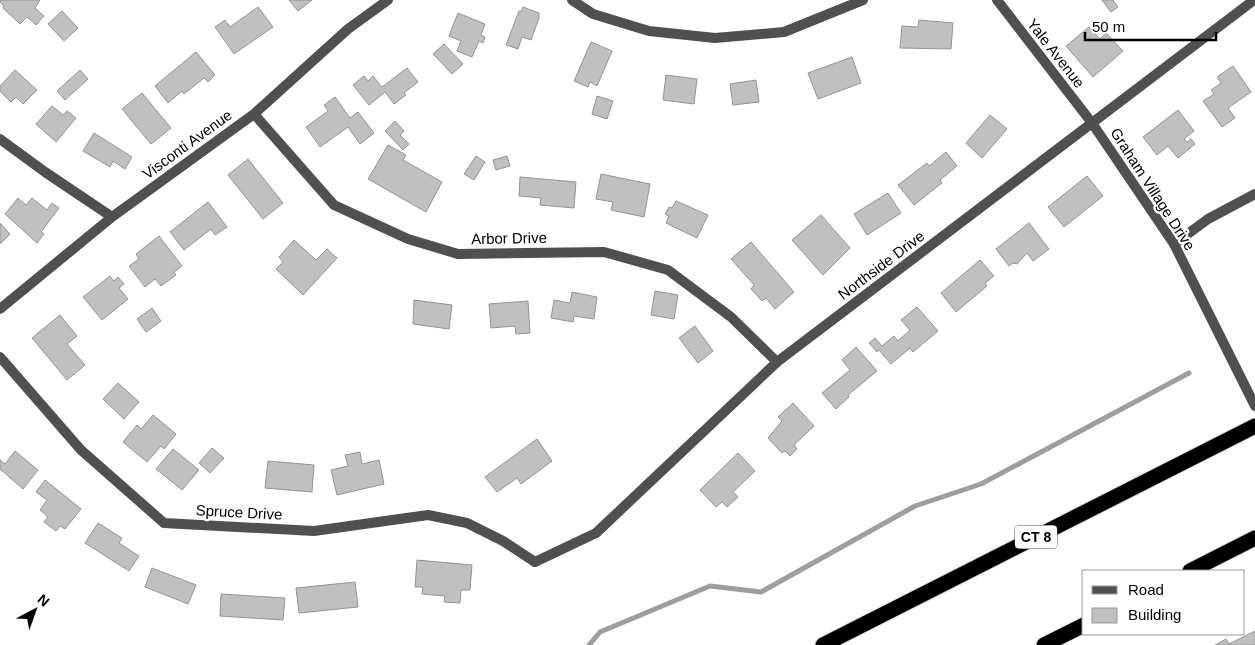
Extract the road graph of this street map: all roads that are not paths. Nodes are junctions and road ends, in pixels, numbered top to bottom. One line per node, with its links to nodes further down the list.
1 (388, 0): 6 (street, Visconti Avenue)
2 (572, 0): 3 (street)
3 (863, 0)
4 (997, 0): 7 (street, Yale Avenue)
5 (1254, 0): 7 (street, Northside Drive)
6 (254, 114): 10 (street, Visconti Avenue); 14 (street, Arbor Drive)
7 (1092, 123): 11 (street, Graham Village Drive); 14 (street, Northside Drive)
8 (0, 139): 10 (street)
9 (1255, 194): 11 (street)
10 (112, 217): 12 (street, Visconti Avenue)
11 (1174, 244): 15 (street, Graham Village Drive)
12 (0, 309)
13 (0, 357): 18 (street, Spruce Drive)
14 (777, 362): 18 (street, Northside Drive)
15 (1255, 406)
16 (1252, 427): 21 (highway, CT 8)
17 (1255, 538): 19 (highway)
18 (535, 562)
19 (1192, 570)
20 (1082, 626): 22 (highway)
21 (823, 645)
22 (1044, 645)

